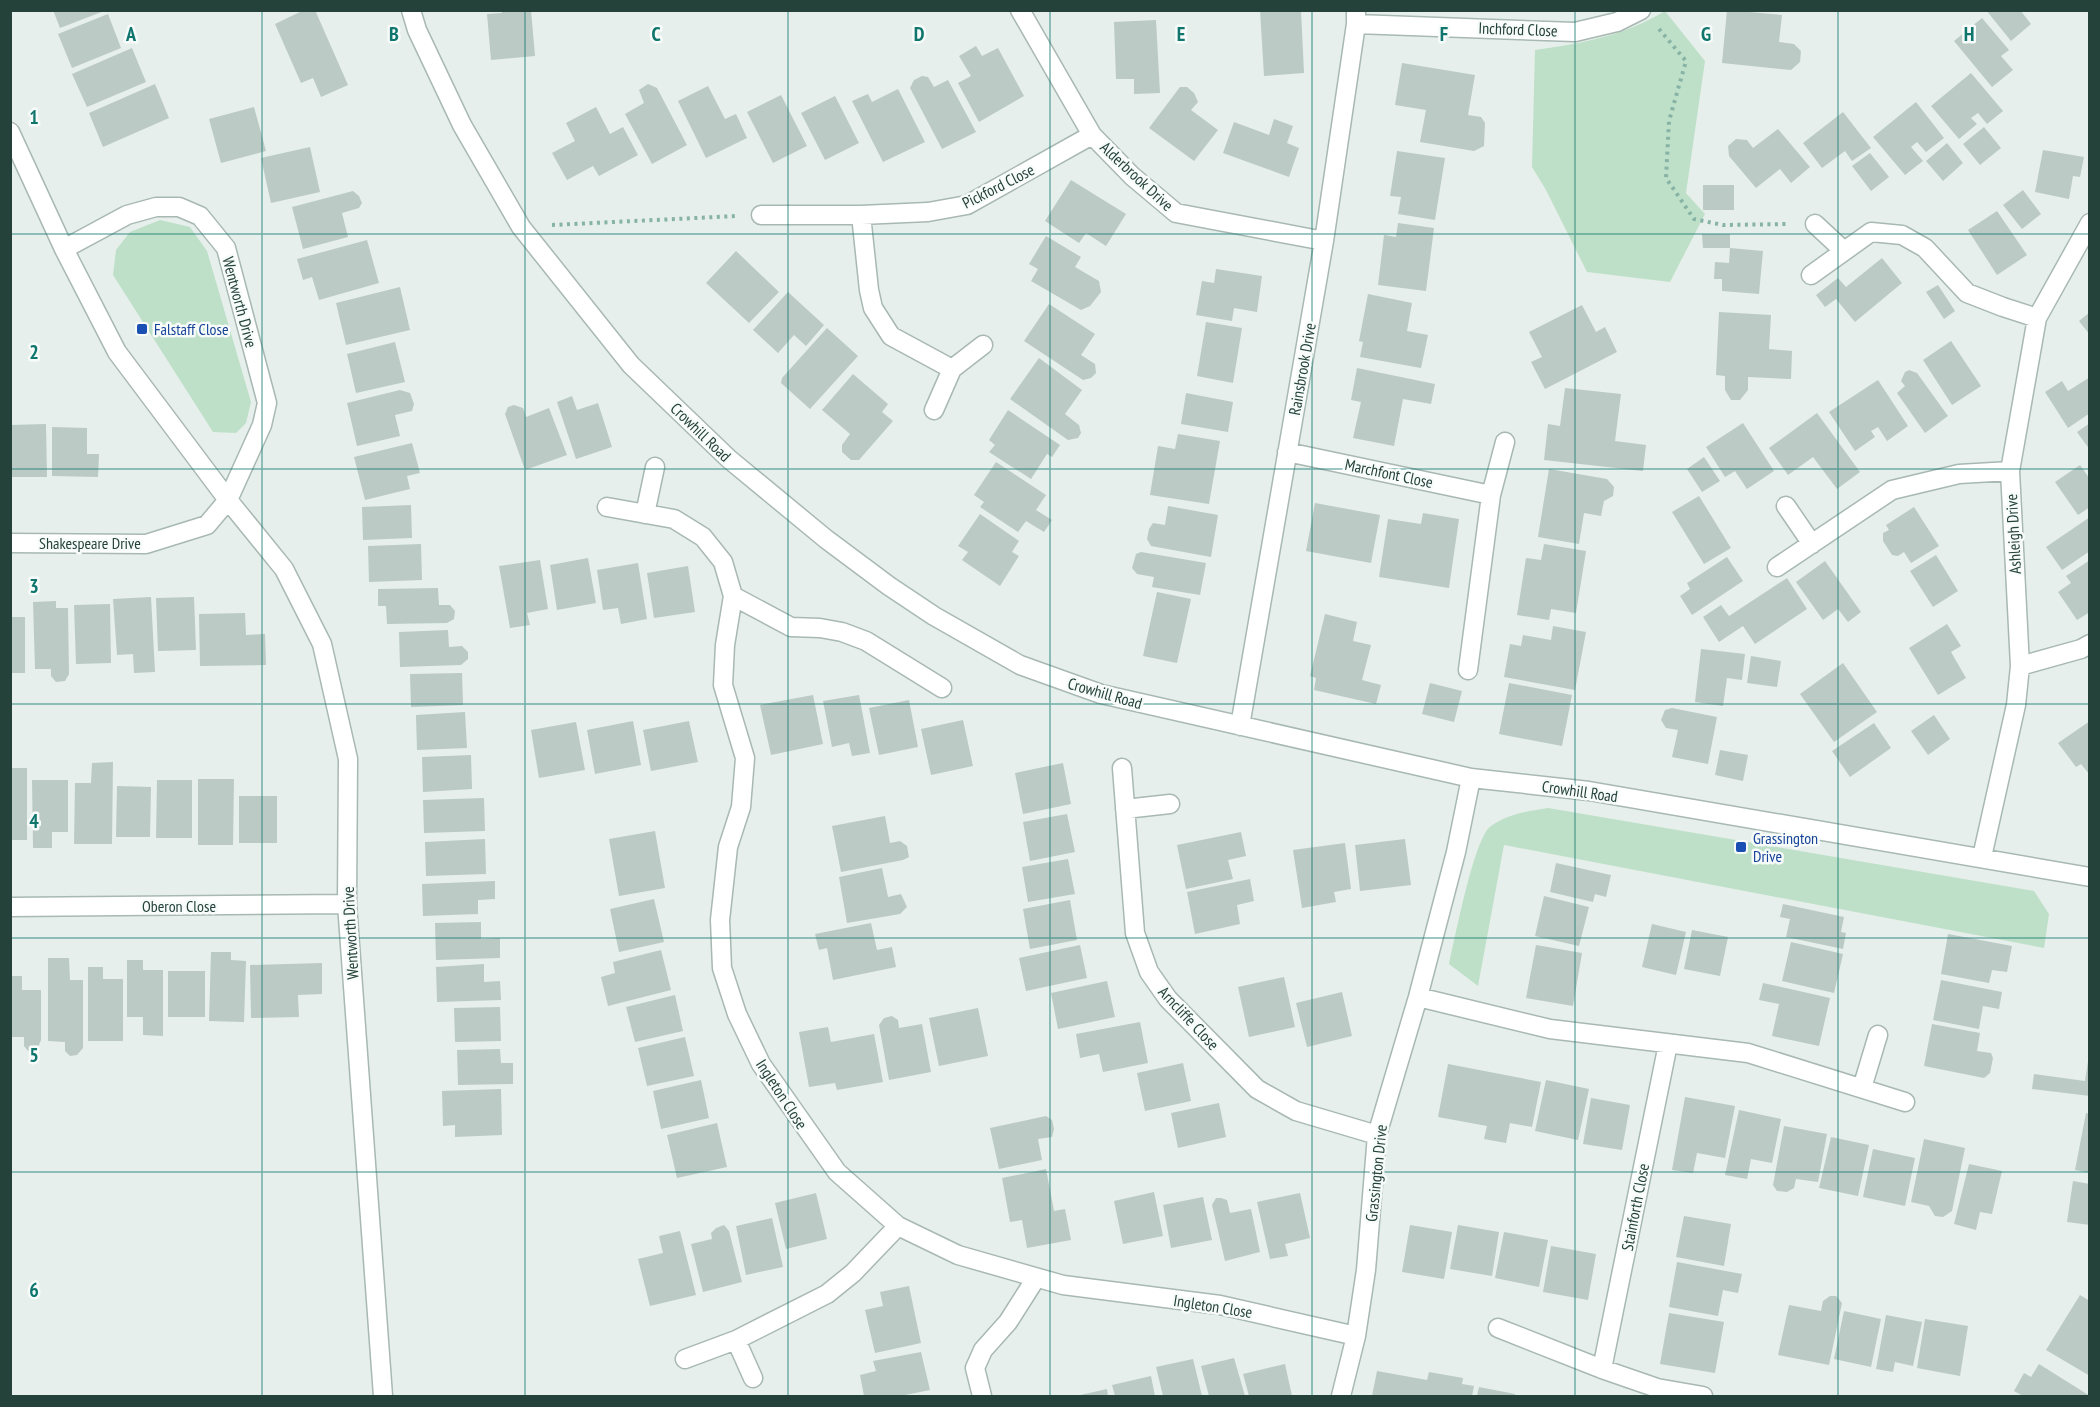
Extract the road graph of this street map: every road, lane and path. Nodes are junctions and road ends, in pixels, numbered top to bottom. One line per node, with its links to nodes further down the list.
1 (411, 10): 12 (street, Crowhill Road)
2 (1020, 10): 7 (street, Alderbrook Drive)
3 (1641, 10): 4 (street, Inchford Close)
4 (1356, 17): 13 (street, Rainsbrook Drive)
5 (1657, 27): 10 (path)
6 (10, 132): 14 (street, Wentworth Drive)
7 (1092, 135): 9 (street, Pickford Close); 13 (street, Alderbrook Drive)
8 (761, 215): 9 (street, Pickford Close); 12 (path)
9 (861, 215): 19 (street)
10 (1815, 224): 15 (street)
11 (2090, 224): 17 (street, Ashleigh Drive)
12 (521, 227): 38 (street, Crowhill Road)
13 (1324, 241): 22 (street, Rainsbrook Drive)
14 (64, 249): 26 (street, Wentworth Drive); 26 (street, Wentworth Drive)
15 (1844, 250): 16 (street); 17 (street)
16 (1811, 275)
17 (2037, 318): 24 (street, Ashleigh Drive)
18 (983, 345): 19 (street)
19 (952, 369): 20 (street)
20 (934, 410)
21 (1505, 442): 25 (street)
22 (1287, 452): 25 (street, Marchfont Close); 38 (street, Rainsbrook Drive)
23 (655, 467): 29 (street)
24 (2010, 471): 31 (street); 35 (street, Ashleigh Drive)
25 (1491, 495): 36 (street)
26 (228, 500): 30 (street, Shakespeare Drive); 45 (street, Wentworth Drive)
27 (1786, 506): 31 (street)
28 (607, 507): 29 (street, Ingleton Close)
29 (645, 514): 33 (street, Ingleton Close)
30 (10, 543)
31 (1812, 544): 32 (street)
32 (1777, 567)
33 (733, 596): 37 (street); 53 (street, Ingleton Close)
34 (2090, 645): 35 (street)
35 (2020, 666): 43 (street, Ashleigh Drive)
36 (1468, 670)
37 (942, 688)
38 (1240, 726): 40 (street, Crowhill Road)
39 (1122, 768): 42 (street, Arncliffe Close)
40 (1471, 778): 43 (street, Crowhill Road); 47 (street, Grassington Drive)
41 (1170, 804): 42 (street)
42 (1125, 809): 52 (street, Arncliffe Close)
43 (1982, 857): 44 (street, Crowhill Road)
44 (2090, 877)
45 (347, 904): 46 (street, Oberon Close); 61 (street, Wentworth Drive)
46 (10, 907)
47 (1418, 997): 49 (street); 52 (street, Grassington Drive)
48 (1878, 1035): 50 (street)
49 (1668, 1044): 50 (street); 59 (street, Stainforth Close)
50 (1862, 1088): 51 (street)
51 (1905, 1102)
52 (1377, 1135): 56 (street, Grassington Drive)
53 (898, 1226): 54 (street, Ingleton Close); 57 (street)
54 (1036, 1278): 56 (street, Ingleton Close); 62 (street)
55 (1498, 1328): 59 (street)
56 (1356, 1335): 63 (street, Grassington Drive)
57 (736, 1340): 58 (street); 60 (street)
58 (685, 1359)
59 (1602, 1369): 64 (street)
60 (753, 1378)
61 (383, 1396)
62 (982, 1396)
63 (1341, 1396)
64 (1703, 1396)

